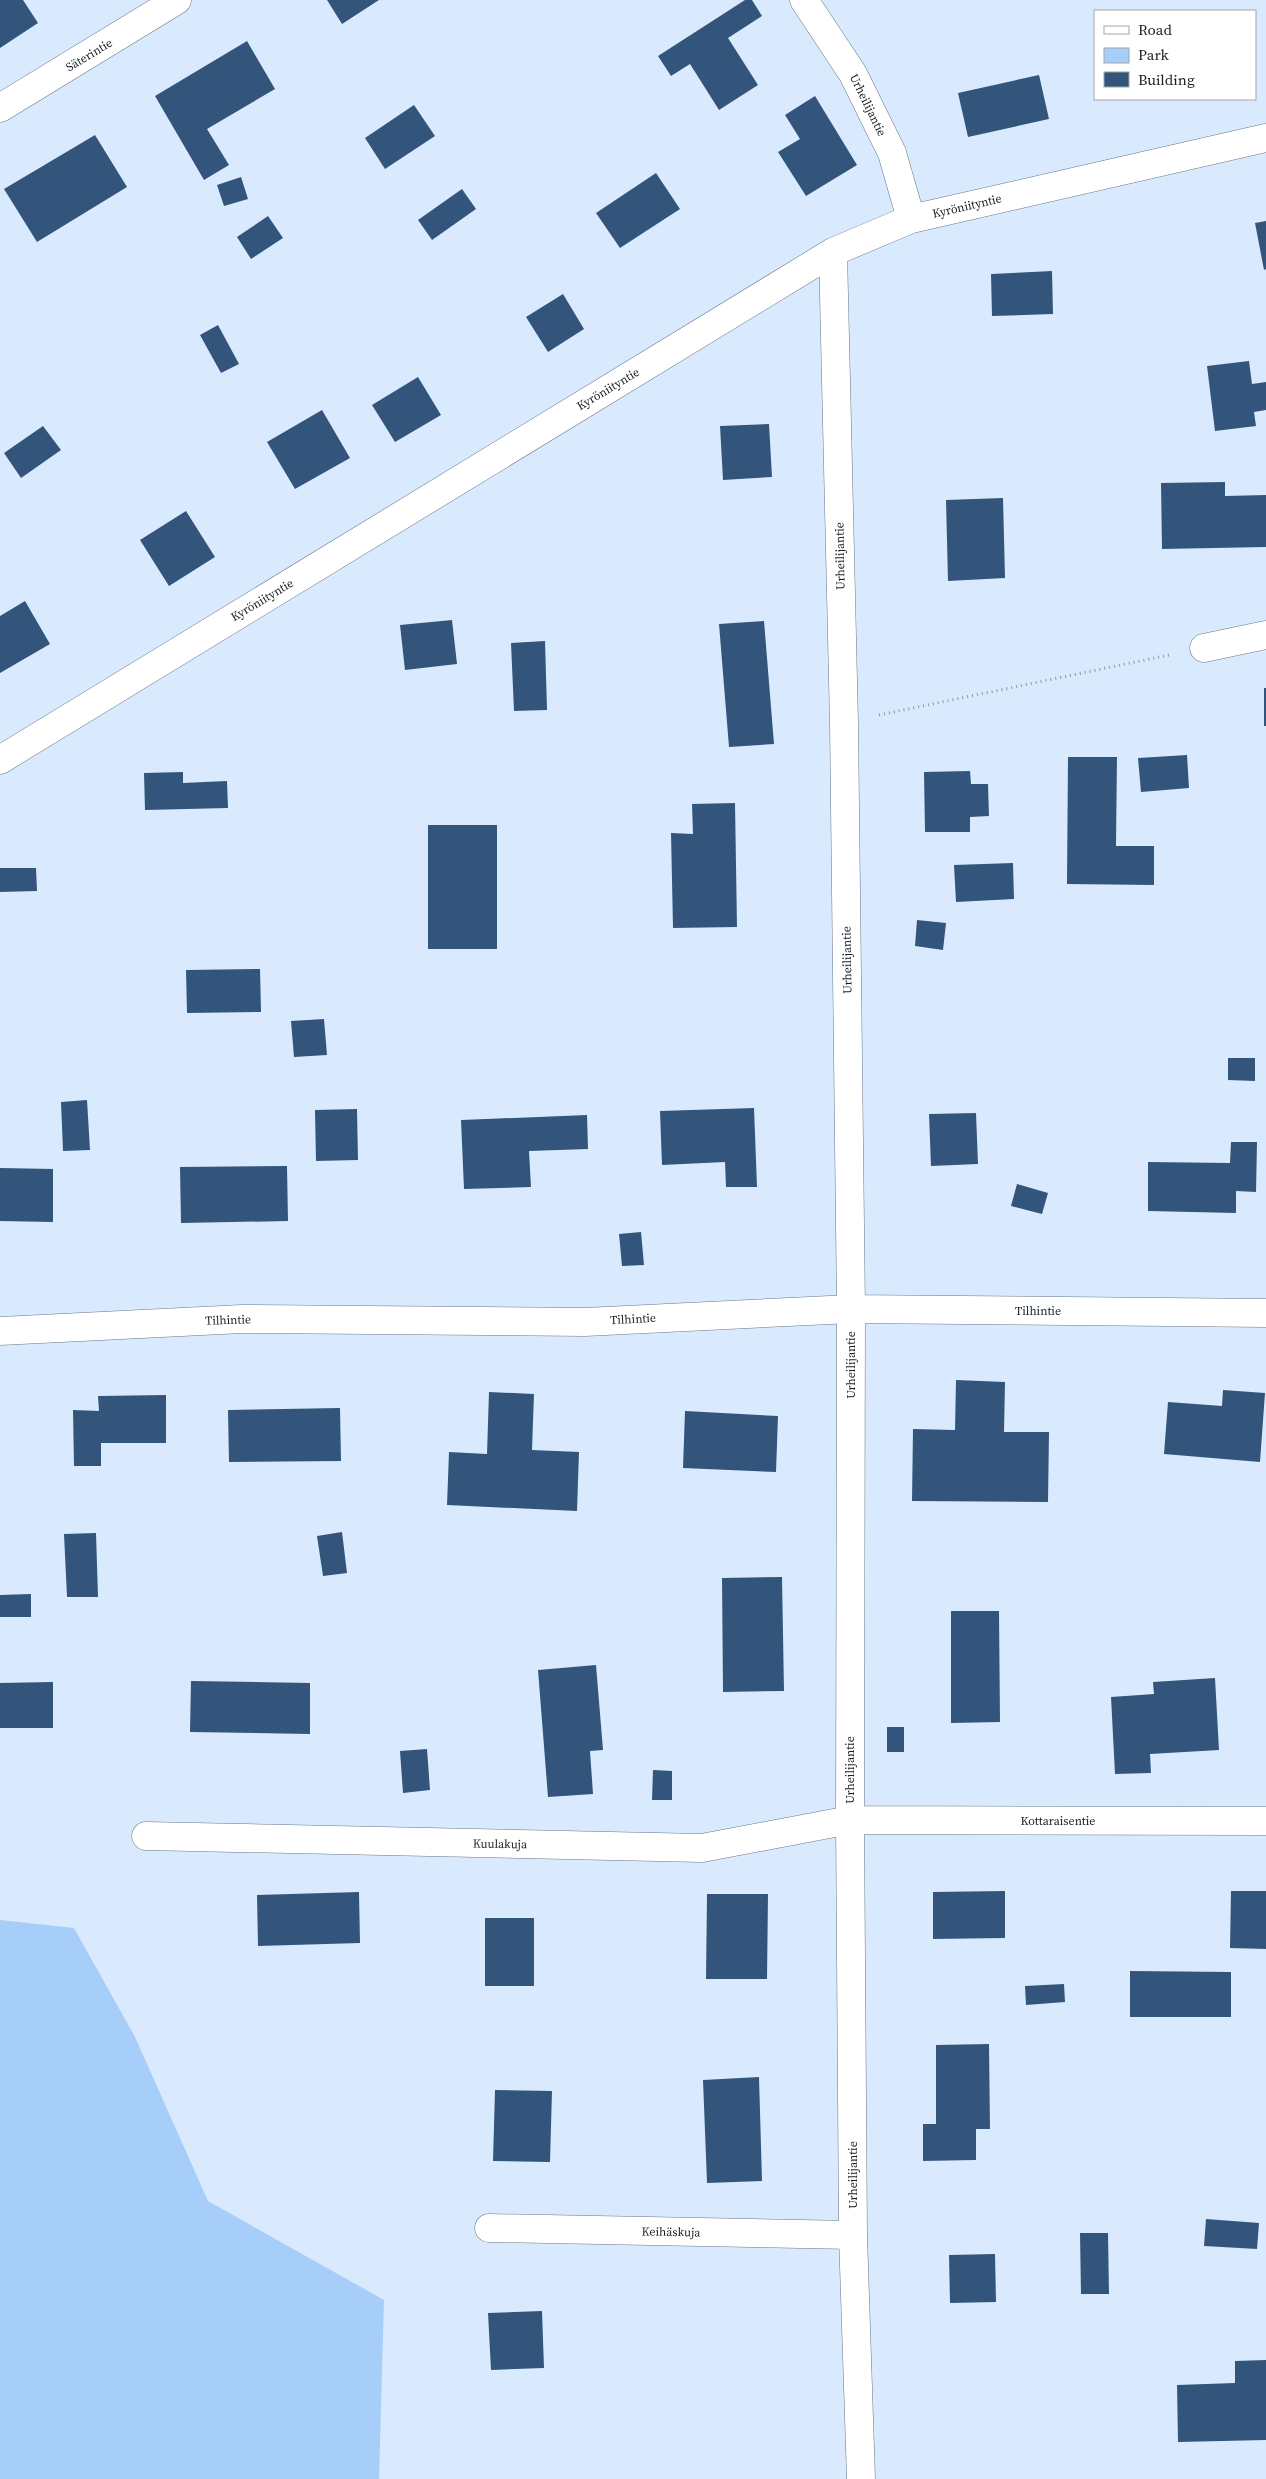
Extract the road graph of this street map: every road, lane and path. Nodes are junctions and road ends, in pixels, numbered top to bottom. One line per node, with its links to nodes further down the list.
1 (177, 0): 3 (street, Säterintie)
2 (804, 0): 5 (street, Urheilijantie)
3 (0, 108)
4 (1266, 138): 5 (street, Kyröniityntie)
5 (911, 220): 6 (street, Kyröniityntie)
6 (833, 252): 9 (street, Urheilijantie); 10 (street, Kyröniityntie)
7 (1266, 635): 8 (street)
8 (1204, 648): 9 (path)
9 (844, 722): 11 (street, Urheilijantie)
10 (0, 760)
11 (851, 1309): 12 (street, Tilhintie); 13 (street, Tilhintie); 14 (street, Urheilijantie)
12 (1266, 1313)
13 (0, 1331)
14 (850, 1820): 15 (street, Kottaraisentie); 16 (street, Kuulakuja); 18 (street, Urheilijantie)
15 (1266, 1821)
16 (146, 1836)
17 (489, 2228): 18 (street, Keihäskuja)
18 (854, 2235): 19 (street, Urheilijantie)
19 (861, 2479)

